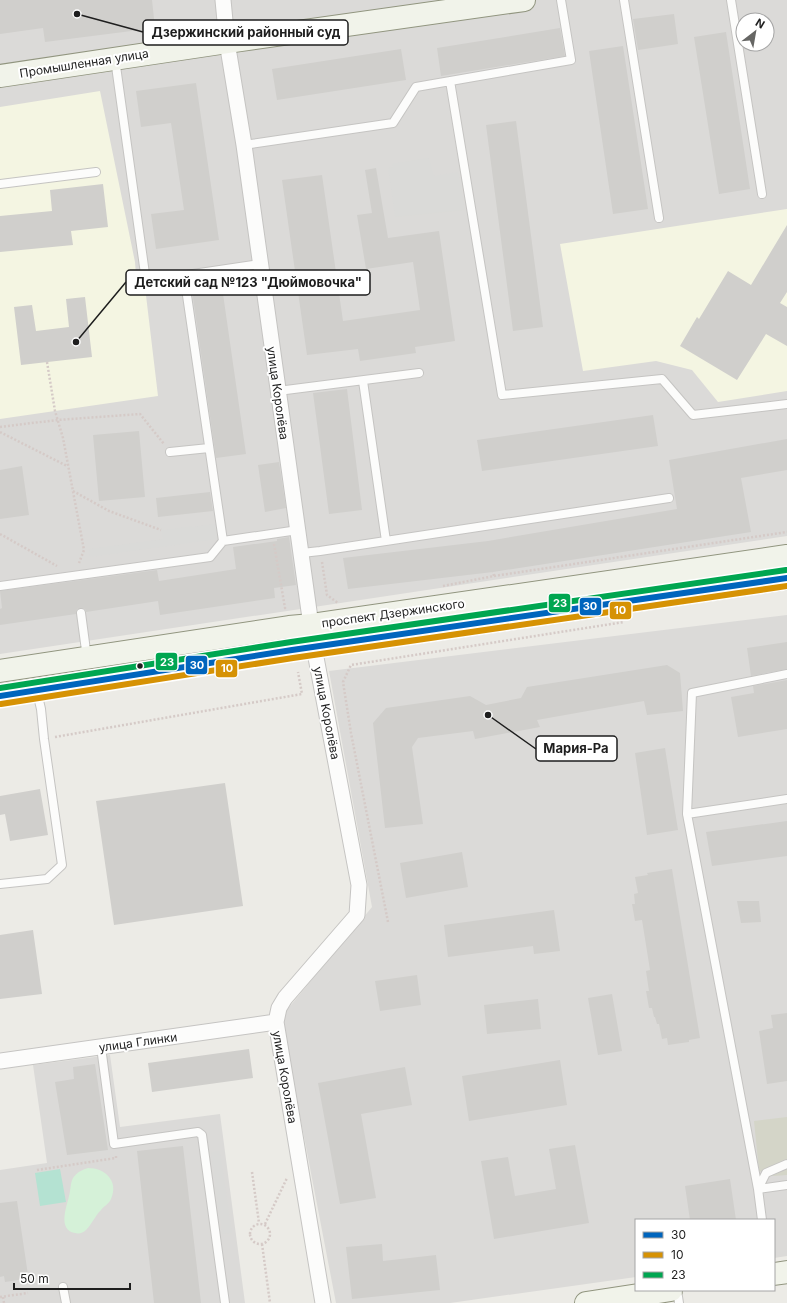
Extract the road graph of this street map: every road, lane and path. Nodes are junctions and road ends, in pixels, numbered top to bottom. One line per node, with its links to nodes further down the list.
1 (222, 0): 7 (street, улица Королёва)
2 (524, 0): 6 (main road, Промышленная улица)
3 (561, 0): 10 (lane)
4 (624, 0): 15 (lane)
5 (731, 0): 14 (lane)
6 (492, 2): 7 (main road, Промышленная улица)
7 (227, 42): 8 (main road, Промышленная улица); 11 (street, улица Королёва)
8 (115, 58): 9 (main road, Промышленная улица); 17 (lane)
9 (0, 76)
10 (450, 81): 11 (lane); 22 (lane)
11 (244, 145): 16 (street, улица Королёва)
12 (96, 172): 13 (lane)
13 (0, 184)
14 (762, 194)
15 (659, 218)
16 (260, 264): 17 (lane); 21 (street, улица Королёва)
17 (184, 275): 26 (lane)
18 (47, 362): 23 (path)
19 (419, 373): 20 (lane)
20 (364, 381): 21 (lane); 36 (lane)
21 (278, 391): 32 (street, улица Королёва)
22 (787, 404)
23 (57, 420): 24 (path); 27 (path); 28 (path)
24 (0, 427)
25 (0, 432): 28 (path)
26 (209, 448): 27 (lane); 37 (lane)
27 (170, 452)
28 (68, 466): 29 (path)
29 (72, 491): 31 (path); 43 (path)
30 (668, 498): 36 (lane)
31 (161, 530)
32 (298, 530): 35 (lane); 39 (street, улица Королёва)
33 (787, 532): 42 (path)
34 (0, 534): 43 (path)
35 (273, 534): 37 (lane); 48 (path)
36 (386, 541): 38 (lane)
37 (223, 542): 43 (lane)
38 (320, 551): 39 (lane); 47 (path)
39 (302, 553): 51 (street, улица Королёва)
40 (787, 556): 51 (main road, проспект Дзержинского)
41 (493, 572): 42 (path)
42 (494, 576): 46 (path)
43 (75, 578): 45 (lane)
44 (787, 578): 52 (main road, проспект Дзержинского)
45 (0, 586)
46 (440, 586)
47 (339, 604)
48 (285, 608)
49 (80, 613): 53 (lane)
50 (631, 621): 63 (path)
51 (312, 625): 52 (street, улица Королёва); 53 (main road, проспект Дзержинского)
52 (314, 647): 57 (main road, проспект Дзержинского); 64 (street, улица Королёва)
53 (87, 658): 54 (main road, проспект Дзержинского)
54 (0, 671)
55 (298, 672): 59 (path)
56 (787, 674): 61 (lane)
57 (37, 690): 58 (main road, проспект Дзержинского); 59 (lane)
58 (0, 696)
59 (44, 739): 62 (lane)
60 (787, 799): 61 (lane)
61 (687, 814): 73 (lane)
62 (0, 884)
63 (388, 922)
64 (276, 1022): 65 (street, улица Глинки); 89 (street, улица Королёва)
65 (101, 1047): 66 (street, улица Глинки); 67 (lane)
66 (0, 1061)
67 (111, 1144): 69 (path); 87 (lane)
68 (787, 1164): 73 (lane)
69 (37, 1170)
70 (252, 1172): 75 (path)
71 (287, 1178): 76 (path)
72 (787, 1185): 73 (lane)
73 (758, 1189): 74 (lane)
74 (762, 1219)
75 (259, 1223): 76 (path); 77 (path)
76 (265, 1224): 77 (path)
77 (262, 1244): 88 (path)
78 (787, 1272): 79 (main road)
79 (775, 1274)
80 (63, 1287): 86 (lane)
81 (664, 1291): 90 (main road)
82 (677, 1291): 91 (lane)
83 (28, 1293): 84 (path)
84 (2, 1297): 85 (path)
85 (4, 1303)
86 (66, 1303)
87 (225, 1303)
88 (270, 1303)
89 (323, 1303)
90 (586, 1303)
91 (679, 1303)

